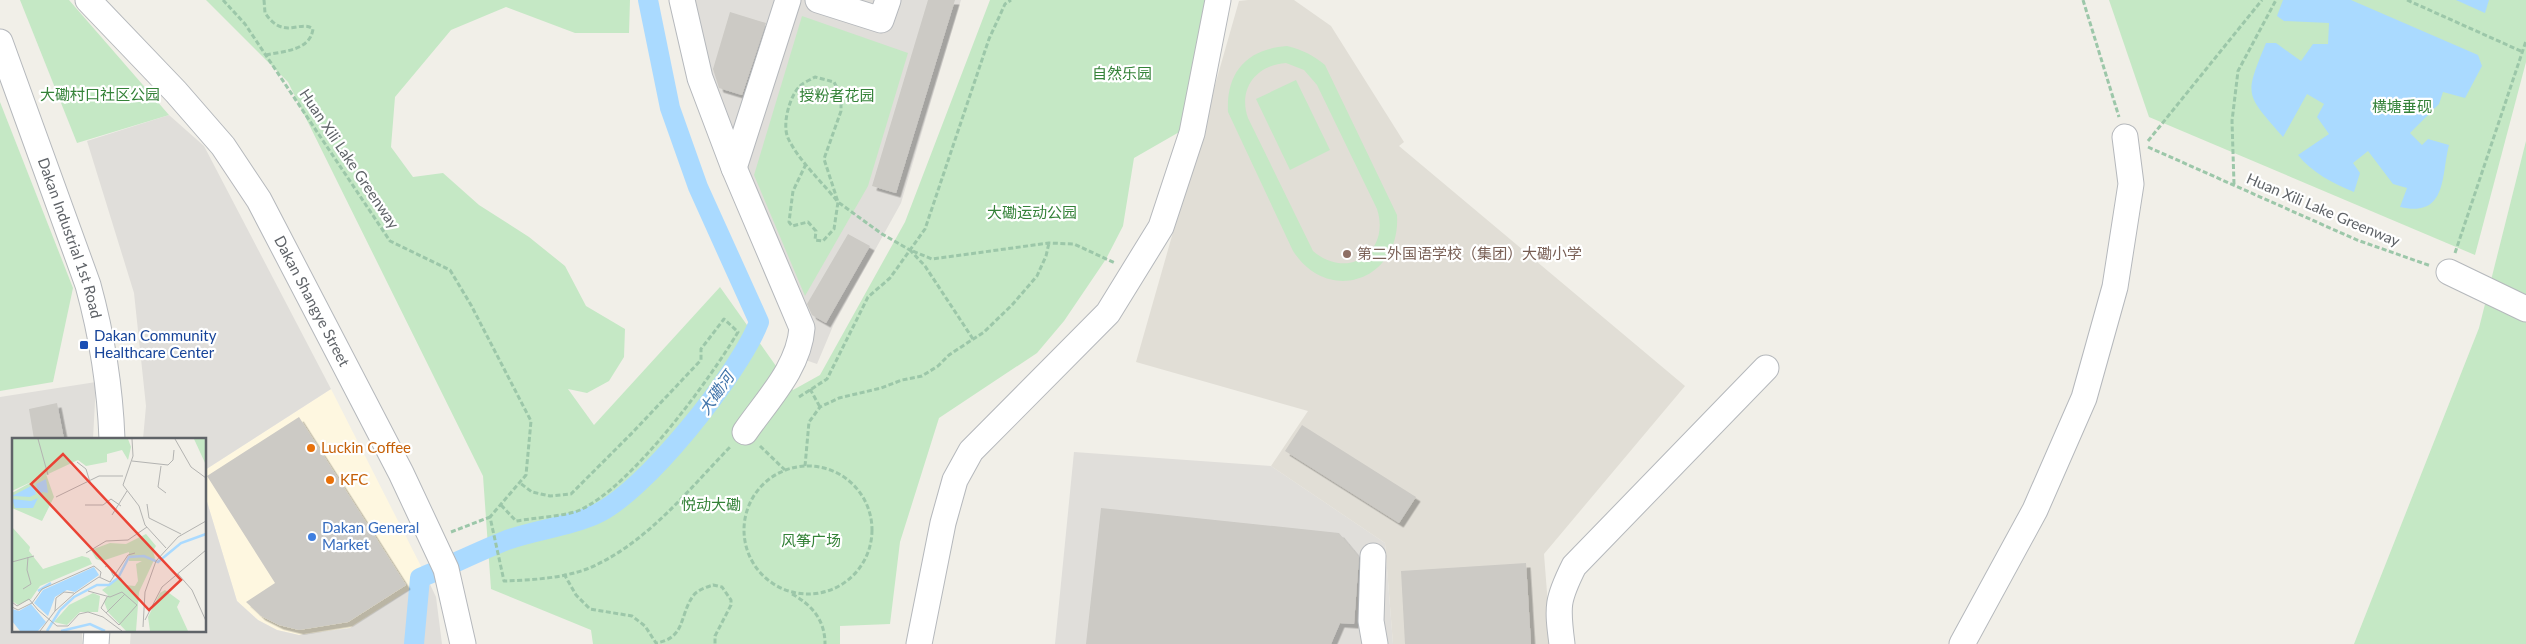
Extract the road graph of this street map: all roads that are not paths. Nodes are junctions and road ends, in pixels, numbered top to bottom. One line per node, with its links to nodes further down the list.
1 (88, 0): 16 (street, Dakan Shangye Street)
2 (682, 0): 9 (street)
3 (788, 0): 9 (street)
4 (818, 0): 5 (street)
5 (888, 0)
6 (1218, 0): 17 (street)
7 (0, 42): 14 (street, Dakan Industrial 1st Road)
8 (2135, 141): 20 (street)
9 (734, 168): 13 (street)
10 (2449, 272): 11 (street)
11 (2526, 309)
12 (1766, 368): 19 (street)
13 (745, 432)
14 (112, 438)
15 (1373, 556): 18 (street)
16 (463, 644)
17 (918, 644)
18 (1375, 644)
19 (1562, 644)
20 (1962, 644)

